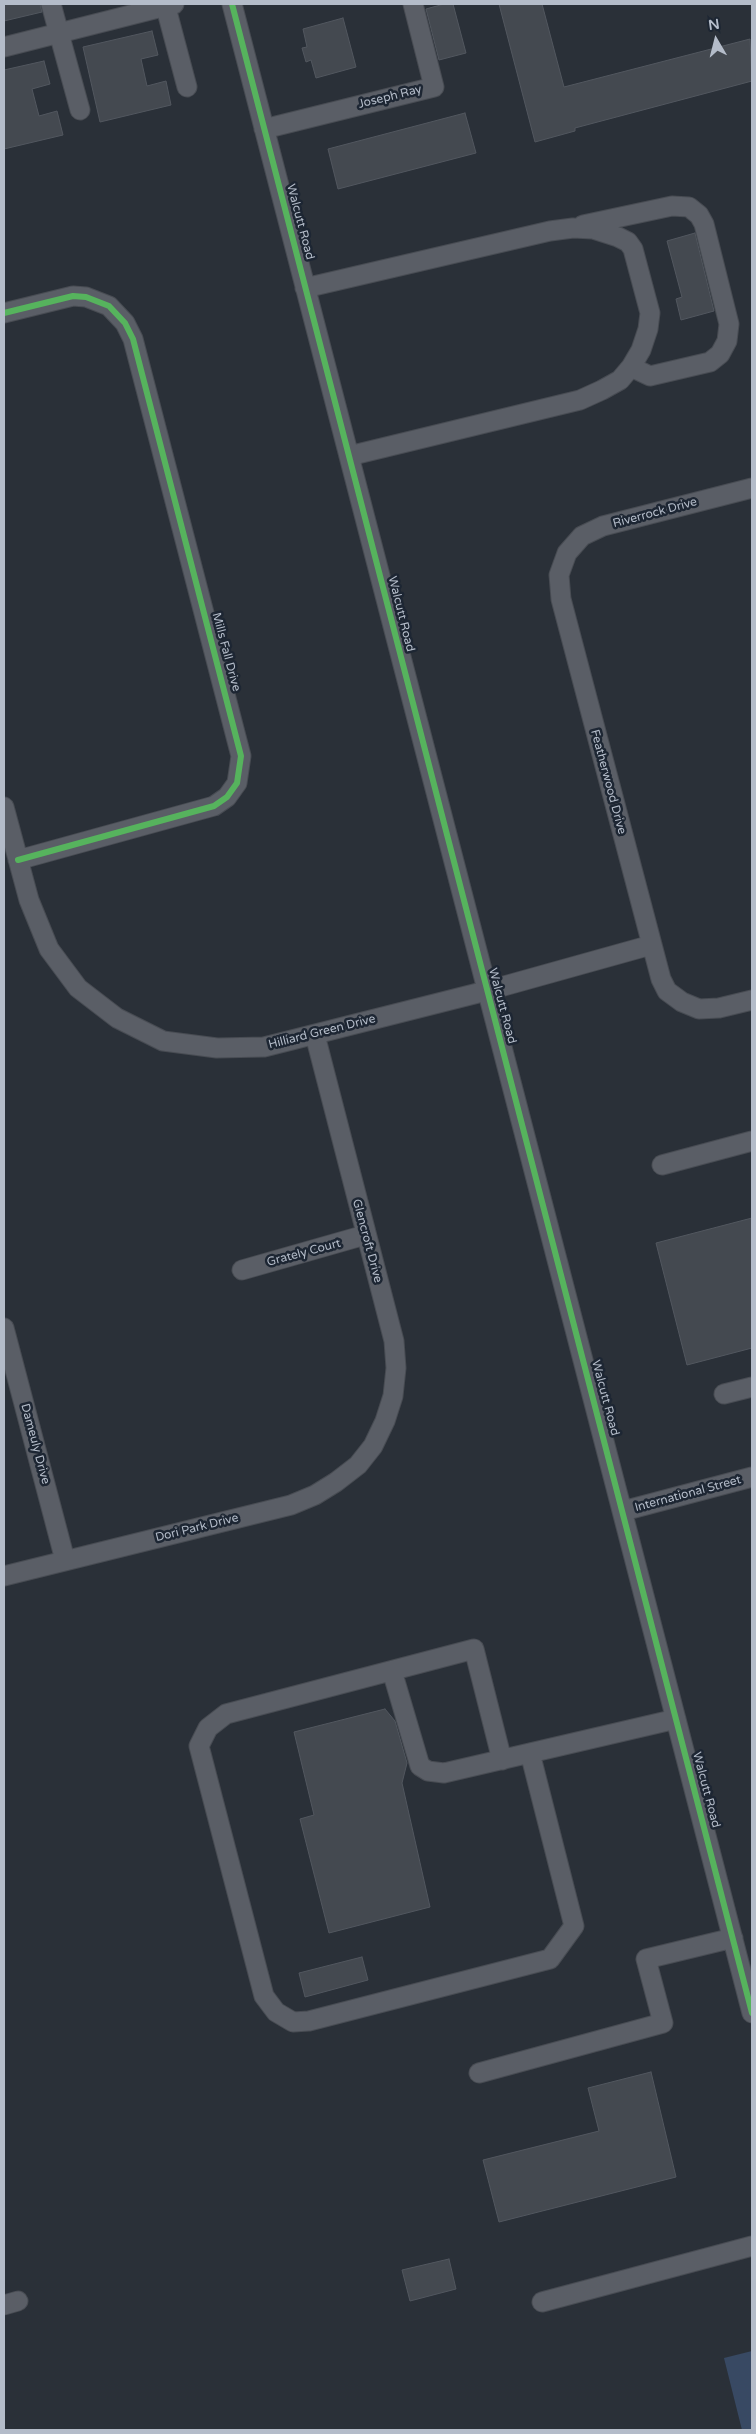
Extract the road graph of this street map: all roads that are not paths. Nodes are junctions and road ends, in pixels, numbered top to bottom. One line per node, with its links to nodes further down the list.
1 (52, 4): 5 (street)
2 (168, 4): 5 (street); 7 (street)
3 (232, 4): 9 (street, Walcutt Road)
4 (413, 4): 9 (street, Joseph Ray)
5 (60, 32): 6 (street); 8 (street)
6 (4, 47)
7 (187, 87)
8 (80, 110)
9 (264, 129): 11 (street, Walcutt Road)
10 (573, 228): 11 (street); 13 (street); 13 (street)
11 (305, 288): 14 (street, Walcutt Road)
12 (4, 313): 18 (street, Mills Fall Drive)
13 (631, 367): 14 (street)
14 (348, 456): 20 (street, Walcutt Road)
15 (752, 488): 16 (street, Riverrock Drive)
16 (567, 553): 19 (street, Featherwood Drive)
17 (4, 807): 18 (street, Hilliard Green Drive)
18 (18, 860): 22 (street, Hilliard Green Drive)
19 (651, 945): 20 (street, Hilliard Green Drive); 21 (street, Featherwood Drive)
20 (486, 991): 22 (street, Hilliard Green Drive); 32 (street, Walcutt Road)
21 (752, 1000)
22 (315, 1035): 25 (street, Glencroft Drive)
23 (752, 1141): 24 (street)
24 (662, 1165)
25 (366, 1235): 26 (street, Grately Court); 30 (street, Glencroft Drive)
26 (242, 1270)
27 (4, 1328): 33 (street, Dameuly Drive)
28 (752, 1387): 29 (street)
29 (724, 1394)
30 (373, 1446): 33 (street, Dori Park Drive)
31 (752, 1477): 32 (street, International Street)
32 (623, 1511): 36 (street, Walcutt Road)
33 (66, 1560): 34 (street, Dori Park Drive)
34 (4, 1576)
35 (392, 1671): 37 (street); 38 (street); 38 (street)
36 (676, 1719): 37 (street); 39 (street, Walcutt Road)
37 (530, 1753): 38 (street)
38 (502, 1760)
39 (733, 1938): 40 (street, Walcutt Road); 41 (street)
40 (752, 2014)
41 (479, 2073)
42 (752, 2246): 43 (street)
43 (542, 2302)

